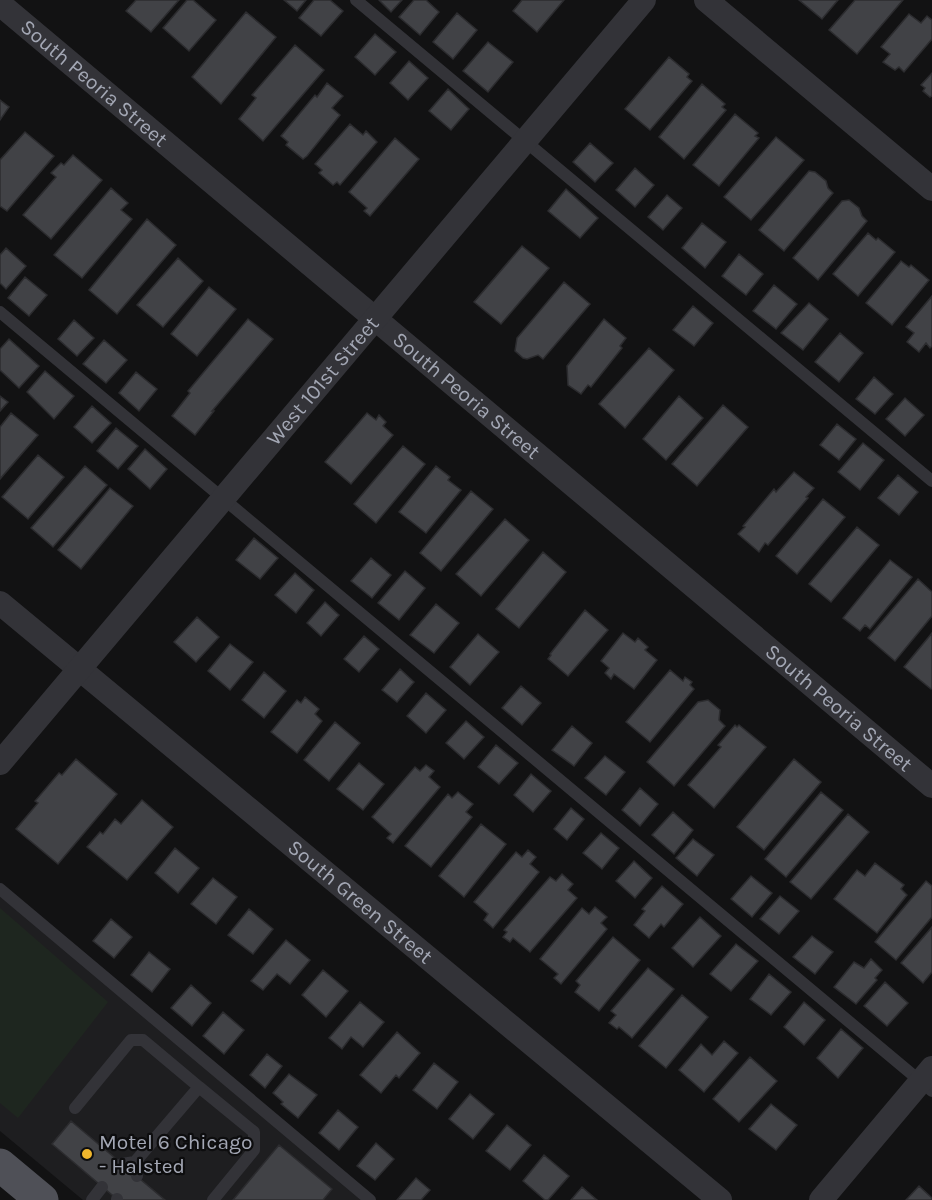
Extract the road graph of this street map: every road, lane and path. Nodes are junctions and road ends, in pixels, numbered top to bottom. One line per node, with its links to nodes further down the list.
1 (356, 0): 5 (lane)
2 (644, 0): 5 (street, West 101st Street)
3 (706, 0): 6 (street)
4 (0, 4): 8 (street, South Peoria Street)
5 (525, 141): 8 (street, West 101st Street); 9 (lane)
6 (932, 189)
7 (0, 312): 10 (lane)
8 (375, 319): 10 (street, West 101st Street); 14 (street, South Peoria Street)
9 (932, 482)
10 (224, 498): 12 (street, West 101st Street); 16 (lane)
11 (0, 603): 12 (street, South Green Street)
12 (80, 669): 13 (street, West 101st Street); 26 (street, South Green Street)
13 (0, 763)
14 (932, 786)
15 (0, 888): 25 (lane)
16 (928, 1080): 27 (street)
17 (200, 1086): 18 (lane); 20 (lane); 24 (lane)
18 (75, 1108)
19 (0, 1165): 22 (main road)
20 (137, 1176)
21 (102, 1186): 23 (lane)
22 (42, 1200)
23 (92, 1200)
24 (213, 1200)
25 (370, 1200)
26 (720, 1200)
27 (821, 1200)

